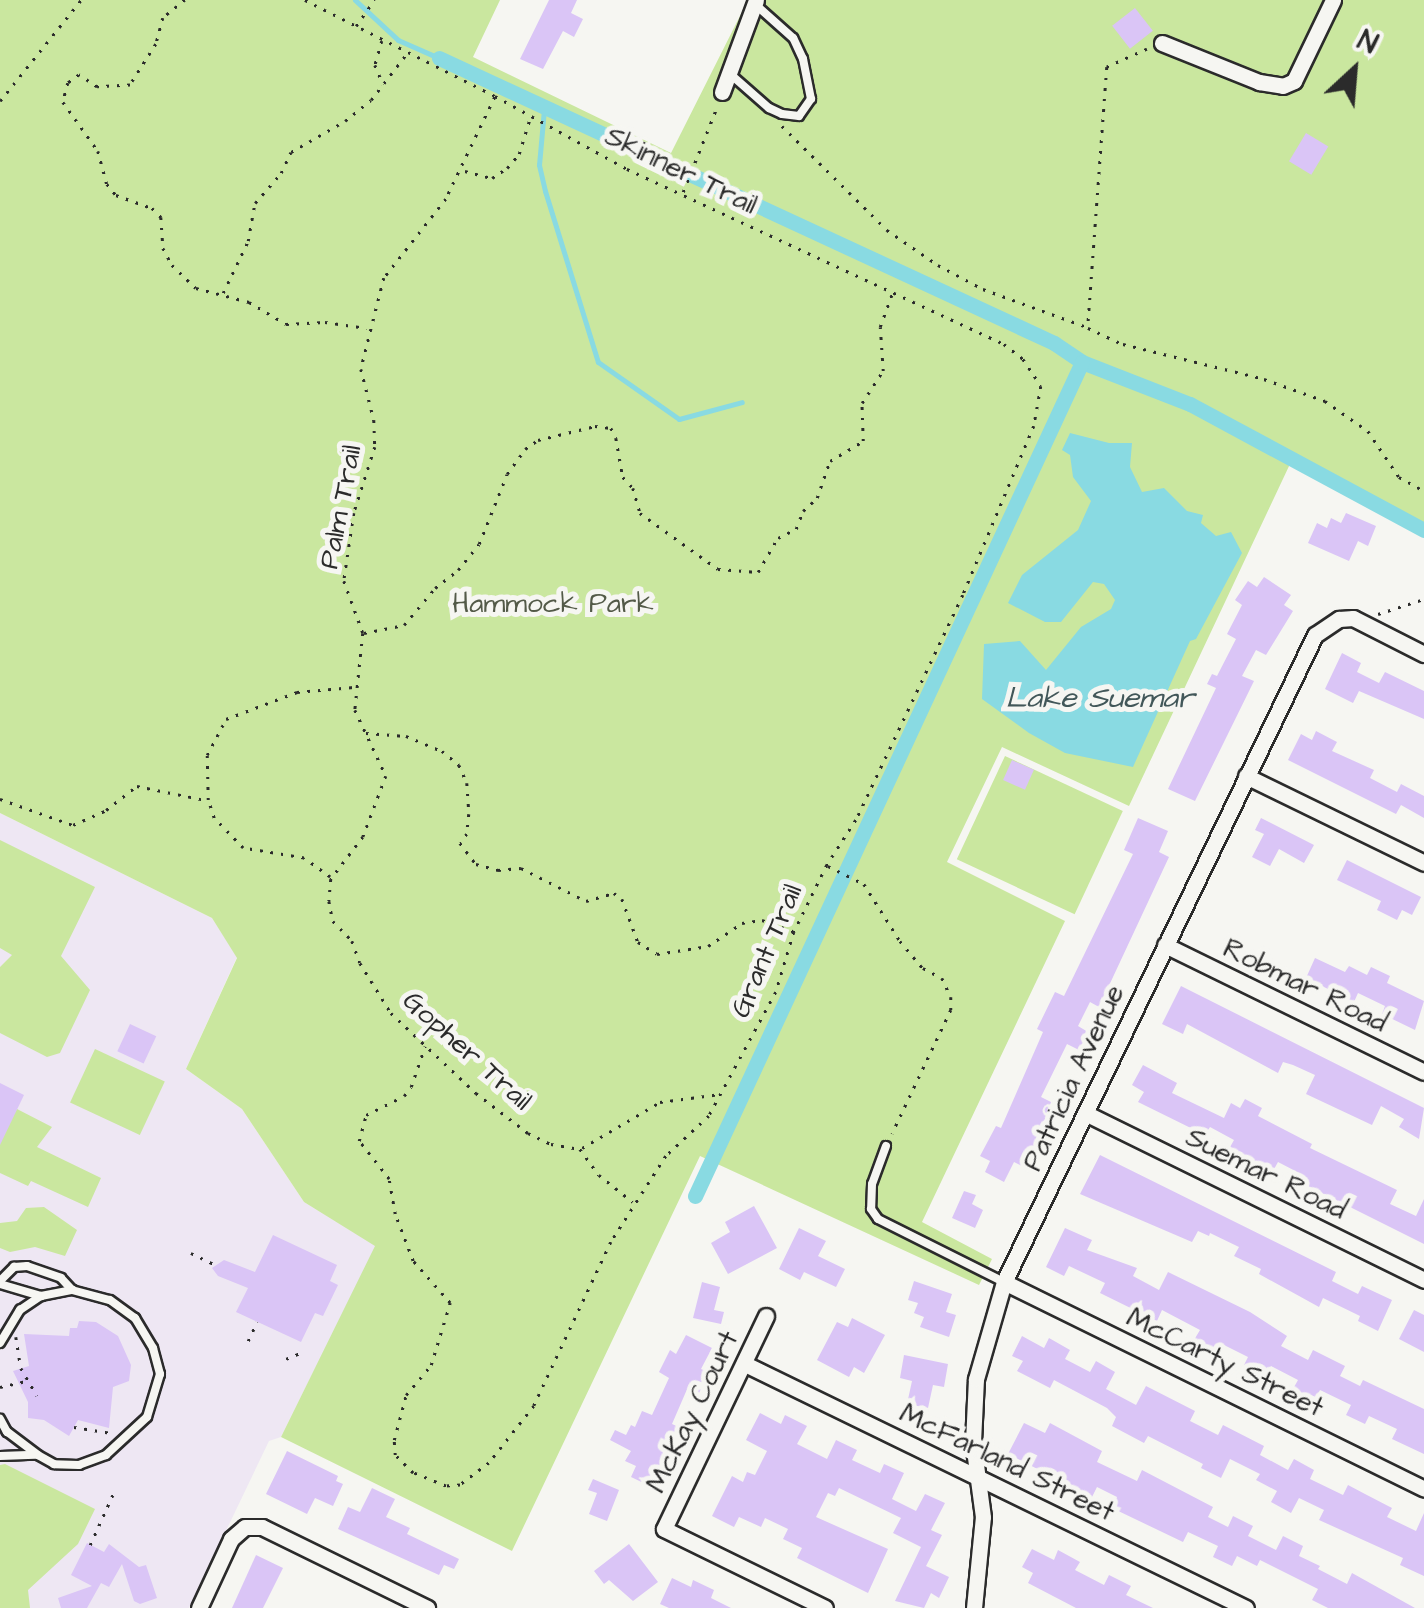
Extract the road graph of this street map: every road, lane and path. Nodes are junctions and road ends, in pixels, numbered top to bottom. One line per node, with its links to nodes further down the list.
1 (81, 0): 15 (path)
2 (185, 0): 21 (path)
3 (305, 0): 7 (path, Skinner Trail)
4 (374, 0): 7 (path)
5 (1333, 0): 9 (street)
6 (755, 2): 11 (street); 16 (lane)
7 (356, 26): 8 (path, Skinner Trail)
8 (383, 39): 10 (path, Skinner Trail); 12 (path)
9 (1162, 42): 22 (path)
10 (408, 52): 12 (path); 14 (path, Skinner Trail)
11 (729, 73): 13 (street); 16 (lane)
12 (384, 85): 21 (path)
13 (722, 92): 19 (path)
14 (495, 96): 17 (path, Skinner Trail); 18 (path, Palm Trail)
15 (0, 100)
16 (770, 108): 22 (path)
17 (531, 118): 18 (path); 19 (path, Skinner Trail)
18 (463, 170): 23 (path, Palm Trail)
19 (682, 194): 20 (path, Skinner Trail)
20 (893, 290): 24 (path, Skinner Trail); 28 (path)
21 (222, 294): 23 (path)
22 (1088, 328): 25 (path)
23 (370, 329): 28 (path, Palm Trail)
24 (1036, 375): 36 (path, Grant Trail)
25 (1424, 492)
26 (1424, 599): 27 (path)
27 (1352, 618): 29 (street); 32 (street, Patricia Avenue)
28 (362, 633): 30 (path, Palm Trail)
29 (1424, 654)
30 (354, 687): 31 (path, Palm Trail); 34 (path)
31 (366, 733): 37 (path, Palm Trail); 38 (path)
32 (1246, 776): 35 (street); 39 (street, Patricia Avenue)
33 (0, 799): 34 (path)
34 (208, 800): 37 (path)
35 (1424, 863)
36 (829, 866): 38 (path, Grant Trail); 44 (path)
37 (331, 878): 40 (path, Gopher Trail)
38 (794, 932): 42 (path, Grant Trail)
39 (1165, 945): 41 (street, Robmar Road); 43 (street, Patricia Avenue)
40 (426, 1046): 45 (path, Gopher Trail); 46 (path, Grant Trail)
41 (1424, 1072)
42 (721, 1094): 45 (path); 46 (path, Grant Trail)
43 (1085, 1113): 49 (street, Suemar Road); 51 (street, Patricia Avenue)
44 (886, 1146): 51 (lane)
45 (580, 1149): 46 (path)
46 (636, 1204)
47 (191, 1253): 48 (path)
48 (214, 1264)
49 (1424, 1280)
50 (0, 1282): 52 (lane); 53 (lane)
51 (1004, 1282): 70 (street, Patricia Avenue); 71 (street, McCarty Street)
52 (72, 1290): 53 (lane); 67 (lane)
53 (41, 1296): 58 (lane)
54 (766, 1316): 61 (street, McKay Court)
55 (257, 1322): 57 (path)
56 (15, 1326): 62 (path)
57 (248, 1341)
58 (0, 1342)
59 (300, 1352): 60 (path)
60 (286, 1359)
61 (745, 1364): 70 (street, McFarland Street); 77 (street, McKay Court)
62 (28, 1380): 63 (path); 64 (path)
63 (0, 1386)
64 (36, 1396)
65 (0, 1420): 68 (lane)
66 (74, 1427): 67 (path)
67 (132, 1433): 68 (lane)
68 (38, 1455): 69 (lane)
69 (0, 1456)
70 (978, 1475): 78 (street, Patricia Avenue); 79 (street, McFarland Street)
71 (1424, 1489)
72 (113, 1494): 73 (path)
73 (90, 1544)
74 (391, 1600): 75 (street); 76 (street)
75 (199, 1608)
76 (427, 1608)
77 (825, 1608)
78 (974, 1608)
79 (1246, 1608)

